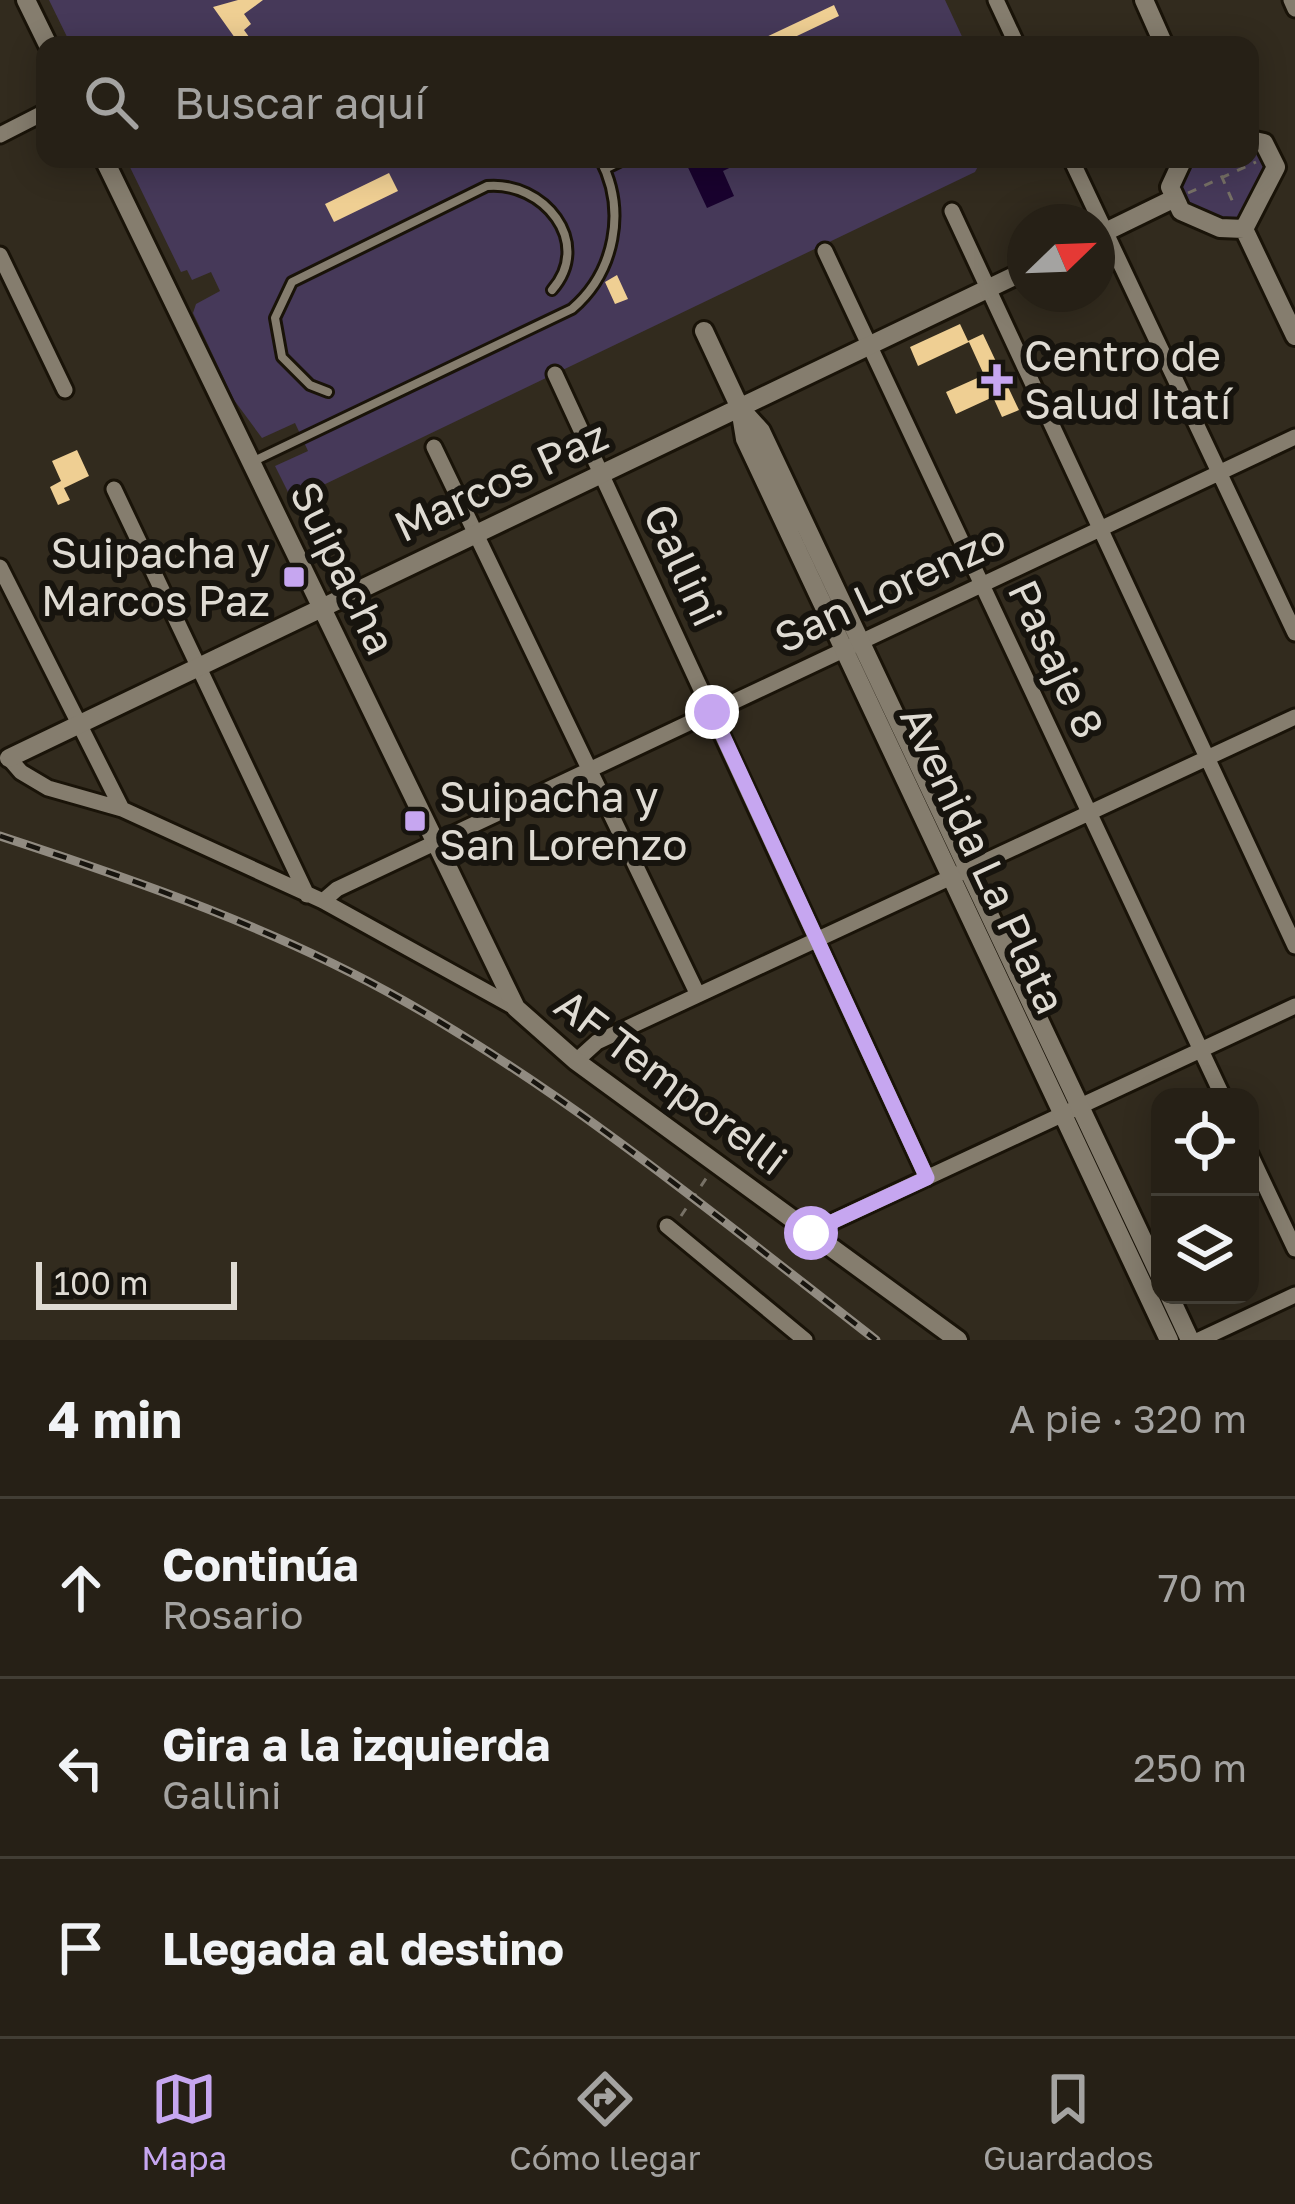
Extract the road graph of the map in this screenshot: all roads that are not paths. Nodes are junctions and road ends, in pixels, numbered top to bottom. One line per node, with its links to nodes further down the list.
1 (26, 0): 6 (street)
2 (996, 0): 7 (street)
3 (1144, 0): 8 (street)
4 (1291, 0): 5 (street)
5 (1295, 9)
6 (44, 36)
7 (1013, 36)
8 (1160, 36)
9 (36, 117): 10 (street)
10 (0, 135)
11 (1259, 145): 13 (street)
12 (1295, 145): 13 (street)
13 (1274, 154): 22 (street)
14 (108, 168): 38 (street, Suipacha)
15 (1075, 168): 19 (street)
16 (1179, 168): 18 (street)
17 (605, 169): 38 (lane)
18 (1173, 200): 21 (street); 22 (street)
19 (1089, 204)
20 (952, 211): 27 (street)
21 (1115, 227)
22 (1244, 229): 30 (street)
23 (825, 251): 31 (street, Pasaje 8)
24 (0, 255): 33 (street)
25 (1115, 262): 39 (street)
26 (1007, 280): 27 (street, Marcos Paz)
27 (990, 288): 31 (street, Marcos Paz); 42 (street)
28 (552, 290): 34 (lane)
29 (704, 331): 35 (street, Avenida La Plata)
30 (1295, 336)
31 (870, 345): 35 (street, Marcos Paz); 45 (street, Pasaje 8)
32 (555, 374): 40 (street, Gallini)
33 (65, 390)
34 (328, 392)
35 (740, 408): 40 (street, Marcos Paz); 48 (street, Avenida La Plata)
36 (1295, 437): 39 (street, San Lorenzo)
37 (434, 447): 43 (street)
38 (251, 462): 46 (street, Suipacha)
39 (1219, 473): 42 (street, San Lorenzo); 47 (street)
40 (601, 474): 43 (street, Marcos Paz); 50 (street, Gallini)
41 (114, 489): 49 (street)
42 (1102, 528): 45 (street, San Lorenzo); 54 (street)
43 (476, 534): 46 (street, Marcos Paz); 55 (street)
44 (0, 567): 52 (street)
45 (982, 585): 48 (street, San Lorenzo); 57 (street, Pasaje 8)
46 (320, 604): 49 (street, Marcos Paz); 58 (street, Suipacha)
47 (1295, 633)
48 (853, 646): 50 (street, San Lorenzo); 59 (street, Avenida La Plata)
49 (196, 665): 52 (street, Marcos Paz); 60 (street)
50 (712, 712): 55 (street, San Lorenzo); 61 (street, Gallini)
51 (1295, 717): 54 (street)
52 (76, 725): 53 (street, Marcos Paz); 56 (street)
53 (10, 758): 56 (street)
54 (1208, 758): 57 (street); 62 (street)
55 (589, 770): 58 (street, San Lorenzo); 63 (street)
56 (122, 809): 60 (street)
57 (1089, 813): 59 (street); 66 (street, Pasaje 8)
58 (435, 843): 60 (street, San Lorenzo); 65 (street, Suipacha)
59 (960, 873): 61 (street); 69 (street, Avenida La Plata)
60 (315, 898): 65 (street)
61 (817, 940): 63 (street); 71 (street, Gallini)
62 (1295, 946)
63 (698, 995): 67 (street)
64 (1295, 1006): 66 (street)
65 (516, 1008): 67 (street, AF Temporelli)
66 (1201, 1050): 68 (street, Pasaje 8); 69 (street)
67 (576, 1061): 73 (street, AF Temporelli)
68 (1219, 1088)
69 (1071, 1110): 71 (street); 75 (street, Avenida La Plata); 80 (street, Avenida La Plata)
70 (1259, 1173): 74 (street)
71 (927, 1178): 73 (street)
72 (667, 1226): 78 (street)
73 (816, 1236): 79 (street, AF Temporelli)
74 (1295, 1250)
75 (1151, 1259)
76 (1295, 1295): 82 (street)
77 (1173, 1304): 81 (street)
78 (805, 1340)
79 (958, 1340)
80 (1169, 1340)
81 (1190, 1340)
82 (1199, 1340)

